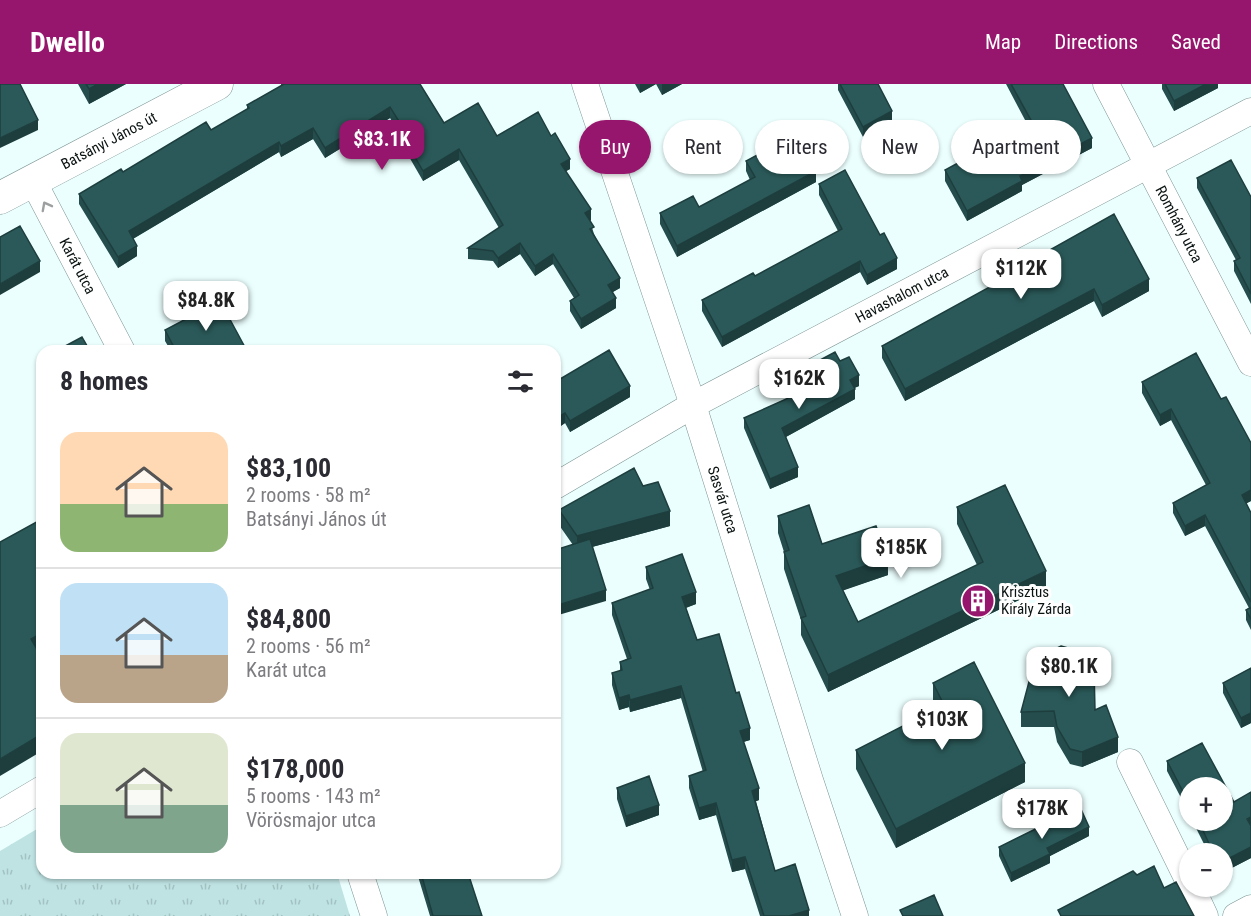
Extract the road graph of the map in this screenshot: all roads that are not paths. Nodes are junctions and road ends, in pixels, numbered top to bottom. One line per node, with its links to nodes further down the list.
1 (217, 84): 6 (street, Batsányi János út)
2 (585, 84): 10 (street, Sasvár utca)
3 (1106, 84): 5 (street, Romhány utca)
4 (1251, 111): 5 (street, Havashalom utca)
5 (1149, 165): 9 (street, Romhány utca); 10 (street, Havashalom utca)
6 (33, 181): 7 (street, Batsányi János út); 8 (street, Karát utca, one-way to 6)
7 (0, 198)
8 (119, 345)
9 (1251, 363)
10 (693, 405): 11 (street, Havashalom utca); 20 (street, Sasvár utca)
11 (561, 482)
12 (1130, 762): 15 (street)
13 (36, 793): 14 (street)
14 (0, 814)
15 (1179, 862)
16 (362, 879): 19 (street)
17 (1196, 897): 21 (street)
18 (1251, 908): 22 (street)
19 (374, 916)
20 (855, 916)
21 (1205, 916)
22 (1236, 916)

